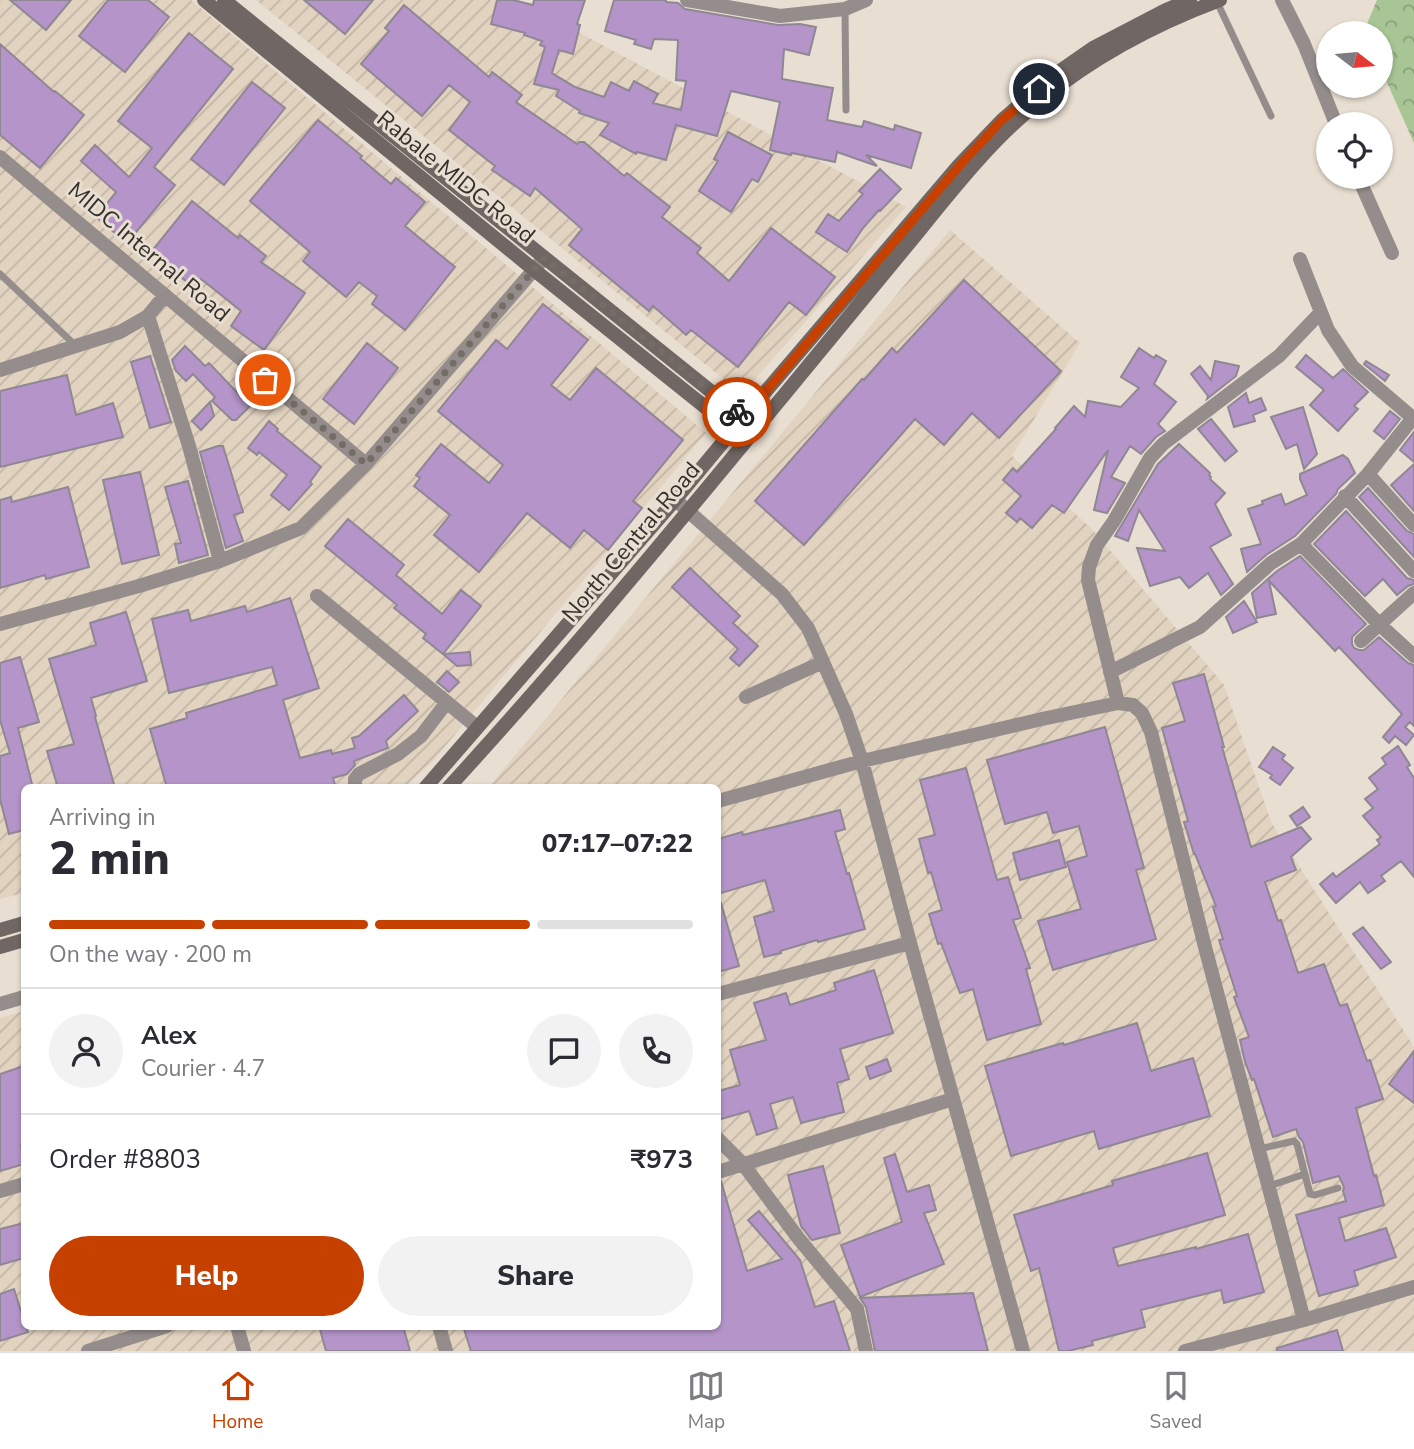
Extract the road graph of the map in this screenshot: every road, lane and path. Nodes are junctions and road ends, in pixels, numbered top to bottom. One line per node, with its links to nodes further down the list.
1 (204, 0): 9 (main road, Rabale MIDC Road)
2 (224, 0): 9 (main road, Rabale MIDC Road)
3 (687, 0): 8 (street)
4 (866, 0): 8 (street)
5 (1190, 0): 26 (main road, North Central Road)
6 (1218, 0): 12 (lane); 29 (main road, North Central Road)
7 (1282, 0): 11 (street)
8 (845, 9): 10 (lane)
9 (236, 18): 13 (main road, Rabale MIDC Road)
10 (846, 110)
11 (1331, 112)
12 (1271, 116)
13 (369, 127): 17 (main road, Rabale MIDC Road); 19 (main road, Rabale MIDC Road)
14 (0, 157): 21 (street, MIDC Internal Road)
15 (1363, 189): 16 (street)
16 (1392, 253)
17 (544, 258): 19 (street); 26 (main road, Rabale MIDC Road)
18 (1300, 259): 22 (street)
19 (533, 269): 28 (main road, Rabale MIDC Road); 30 (street)
20 (0, 274): 24 (lane)
21 (165, 295): 23 (street); 30 (street, MIDC Internal Road)
22 (1321, 312): 27 (street); 46 (street)
23 (148, 316): 24 (street); 37 (street)
24 (75, 346): 25 (street)
25 (0, 370)
26 (743, 418): 28 (main road, North Central Road); 29 (main road, Rabale MIDC Road)
27 (1413, 419): 31 (street)
28 (733, 429): 29 (main road, Rabale MIDC Road); 33 (main road, North Central Road)
29 (751, 434): 34 (main road, North Central Road)
30 (366, 464): 37 (street)
31 (1368, 474): 32 (street); 35 (street)
32 (1345, 496): 36 (street); 38 (street)
33 (675, 500): 34 (street); 50 (main road, North Central Road)
34 (688, 510): 45 (street); 54 (main road, North Central Road)
35 (1414, 525)
36 (1301, 544): 42 (street); 46 (street)
37 (220, 561): 41 (street)
38 (1414, 571)
39 (1414, 593): 42 (street)
40 (317, 596): 48 (street)
41 (0, 624)
42 (1379, 624): 43 (street); 44 (street)
43 (1361, 641)
44 (1414, 656)
45 (824, 662): 47 (street); 51 (street)
46 (1110, 672): 49 (street)
47 (747, 697)
48 (447, 702): 50 (street); 52 (street)
49 (1118, 703): 51 (street); 66 (street)
50 (477, 727): 53 (main road, North Central Road)
51 (862, 761): 55 (street); 59 (street)
52 (355, 784)
53 (428, 784)
54 (452, 784)
55 (721, 800)
56 (21, 924): 57 (main road)
57 (0, 930)
58 (21, 941): 60 (main road)
59 (910, 943): 61 (street); 64 (street)
60 (0, 947)
61 (721, 993)
62 (21, 998): 63 (street)
63 (0, 1004)
64 (953, 1099): 67 (street); 83 (street)
65 (721, 1142): 67 (street)
66 (1259, 1149): 69 (lane); 71 (street)
67 (743, 1164): 68 (street); 82 (street)
68 (721, 1171)
69 (1305, 1174): 71 (lane); 72 (lane)
70 (21, 1185): 73 (street)
71 (1268, 1186): 75 (street)
72 (1338, 1188)
73 (0, 1191)
74 (1414, 1287): 75 (street)
75 (1304, 1320): 84 (street)
76 (154, 1330): 79 (street)
77 (238, 1330): 80 (street)
78 (440, 1330): 81 (street)
79 (88, 1351)
80 (244, 1351)
81 (446, 1351)
82 (866, 1351)
83 (1023, 1351)
84 (1185, 1351)

